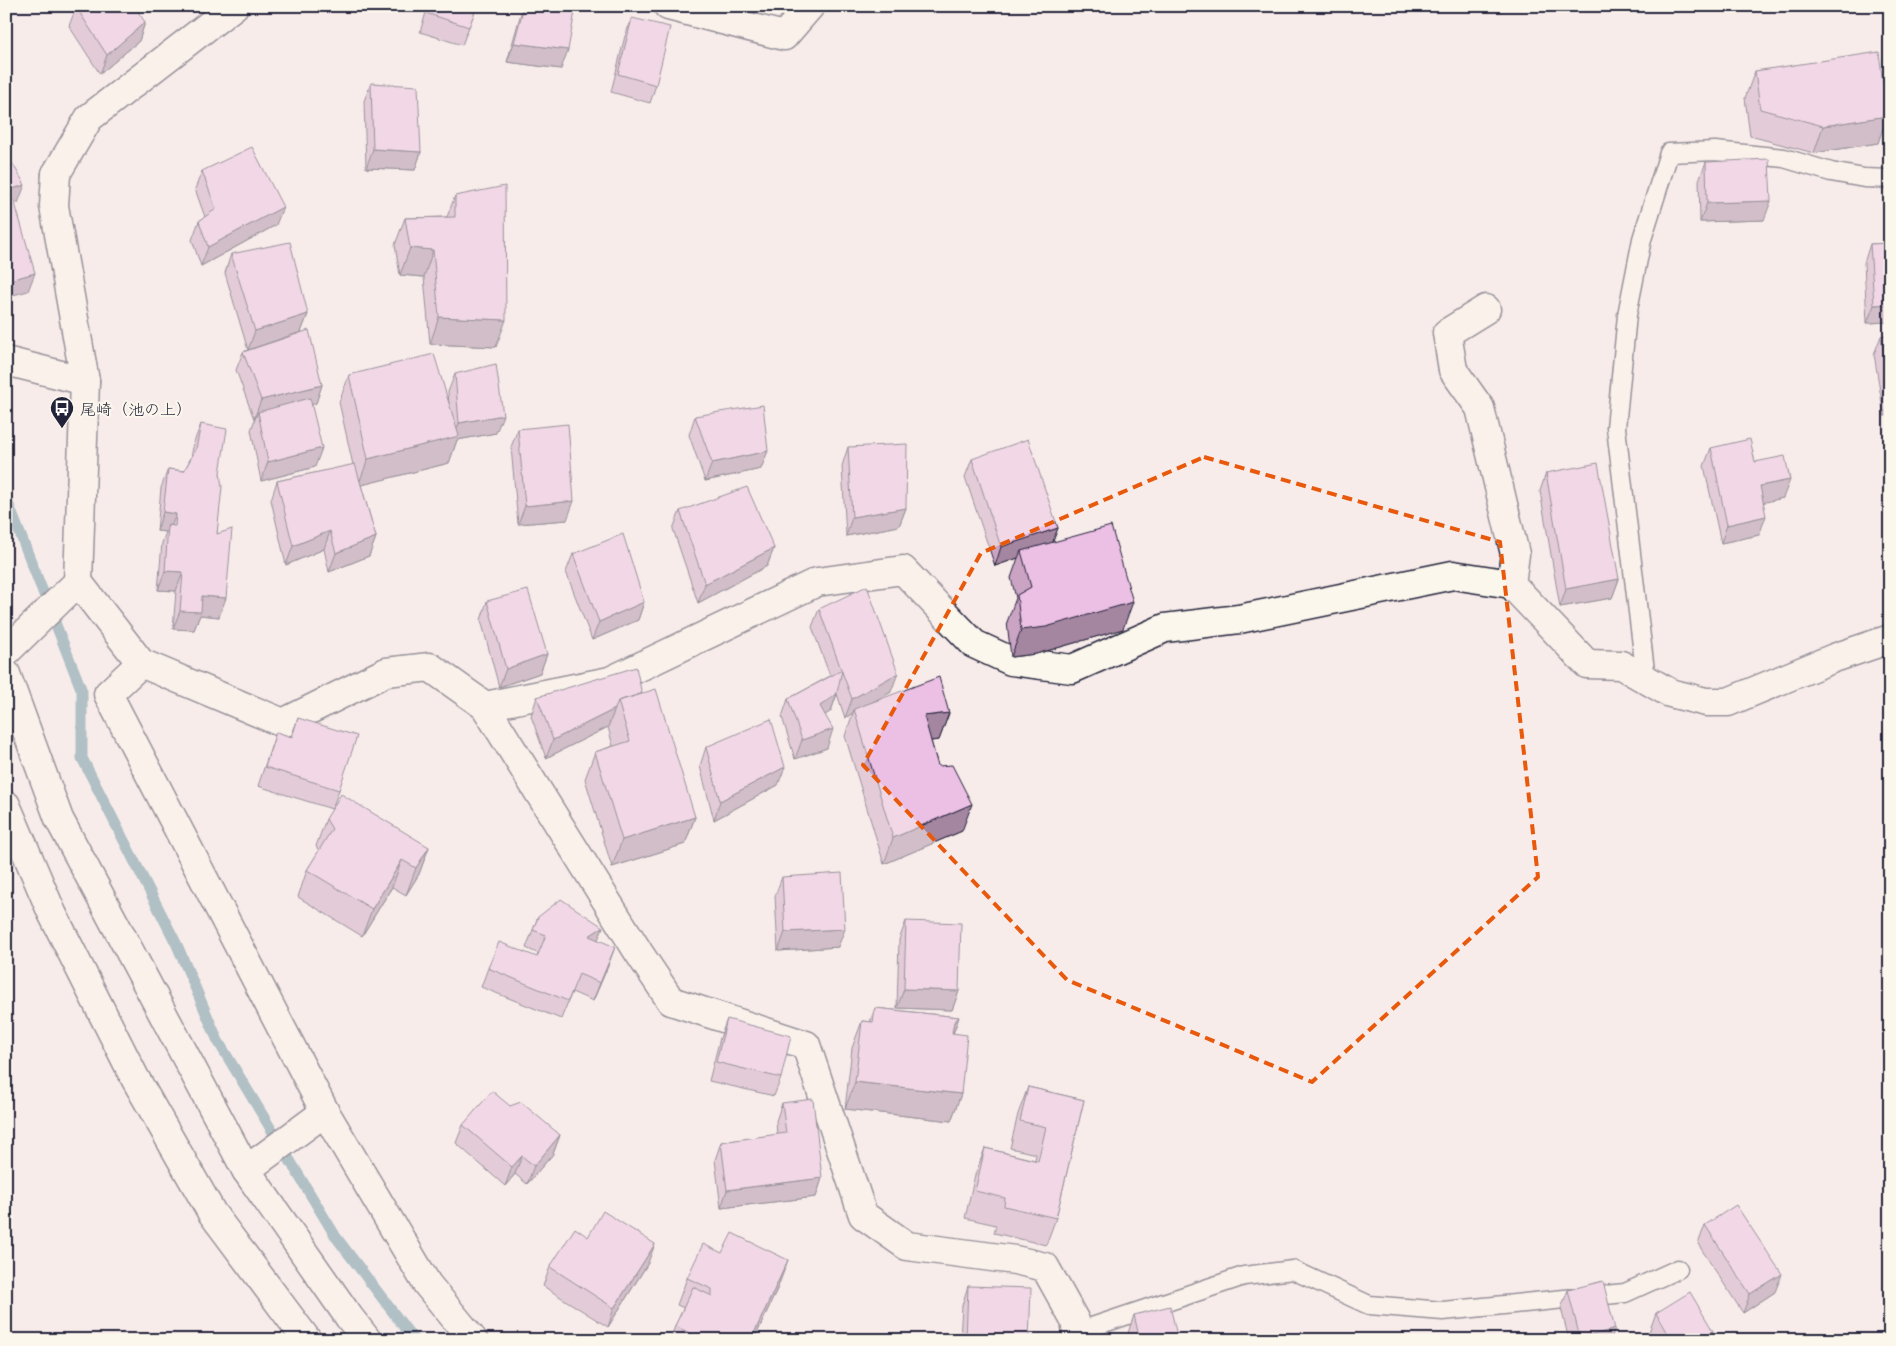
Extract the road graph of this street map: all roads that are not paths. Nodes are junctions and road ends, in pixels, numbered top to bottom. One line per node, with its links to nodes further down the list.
1 (234, 6): 7 (street)
2 (668, 6): 3 (street)
3 (810, 6)
4 (1890, 179): 14 (lane)
5 (1486, 309): 9 (street)
6 (6, 361): 7 (street)
7 (85, 381): 8 (street)
8 (78, 582): 11 (street); 12 (street)
9 (1511, 584): 14 (street); 15 (street)
10 (1890, 639): 14 (street)
11 (6, 652)
12 (141, 663): 15 (street); 17 (street)
13 (6, 674): 18 (street)
14 (1646, 679)
15 (485, 706): 20 (street)
16 (6, 805): 21 (street)
17 (325, 1112): 18 (street); 23 (street)
18 (246, 1170): 22 (street)
19 (1678, 1270): 20 (lane)
20 (1077, 1336)
21 (307, 1340)
22 (367, 1340)
23 (473, 1340)

